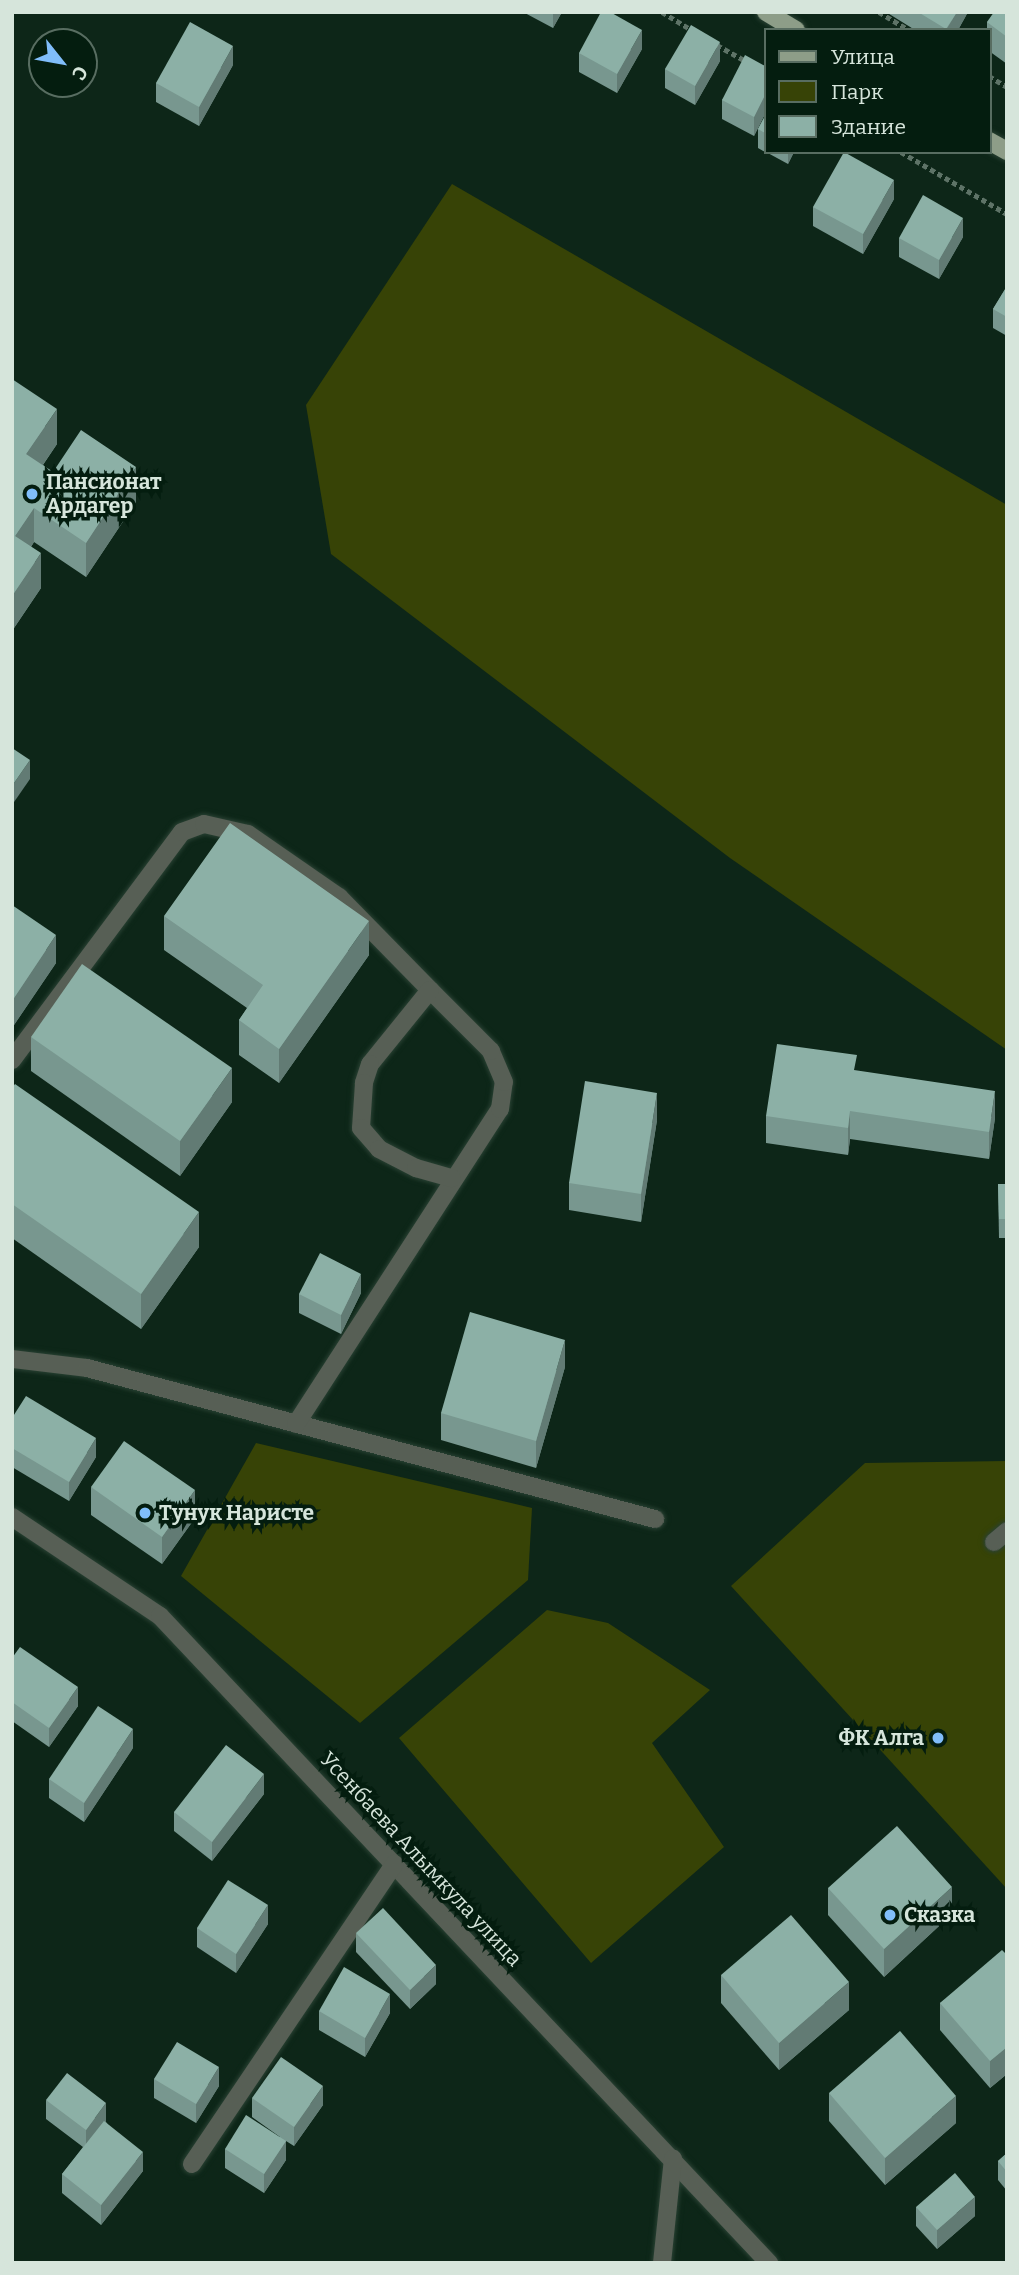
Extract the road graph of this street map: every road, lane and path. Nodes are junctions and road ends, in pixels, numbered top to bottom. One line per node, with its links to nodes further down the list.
1 (662, 12): 6 (path)
2 (766, 12): 4 (main road)
3 (879, 12): 5 (path)
4 (793, 28)
5 (906, 28)
6 (696, 32)
7 (708, 39): 8 (path)
8 (754, 66)
9 (991, 77): 10 (path)
10 (1007, 87)
11 (991, 142): 12 (main road)
12 (1007, 151)
13 (904, 154): 14 (path)
14 (1007, 214)
15 (430, 990): 16 (street); 17 (street); 17 (street)
16 (12, 1060)
17 (452, 1178): 19 (street)
18 (12, 1359): 19 (street)
19 (296, 1424): 21 (street)
20 (12, 1517): 22 (street, Усенбаева Алымкула улица)
21 (655, 1519)
22 (394, 1864): 23 (street, Усенбаева Алымкула улица); 24 (street)
23 (673, 2159): 25 (street); 26 (street, Усенбаева Алымкула улица)
24 (192, 2164)
25 (662, 2263)
26 (769, 2263)

